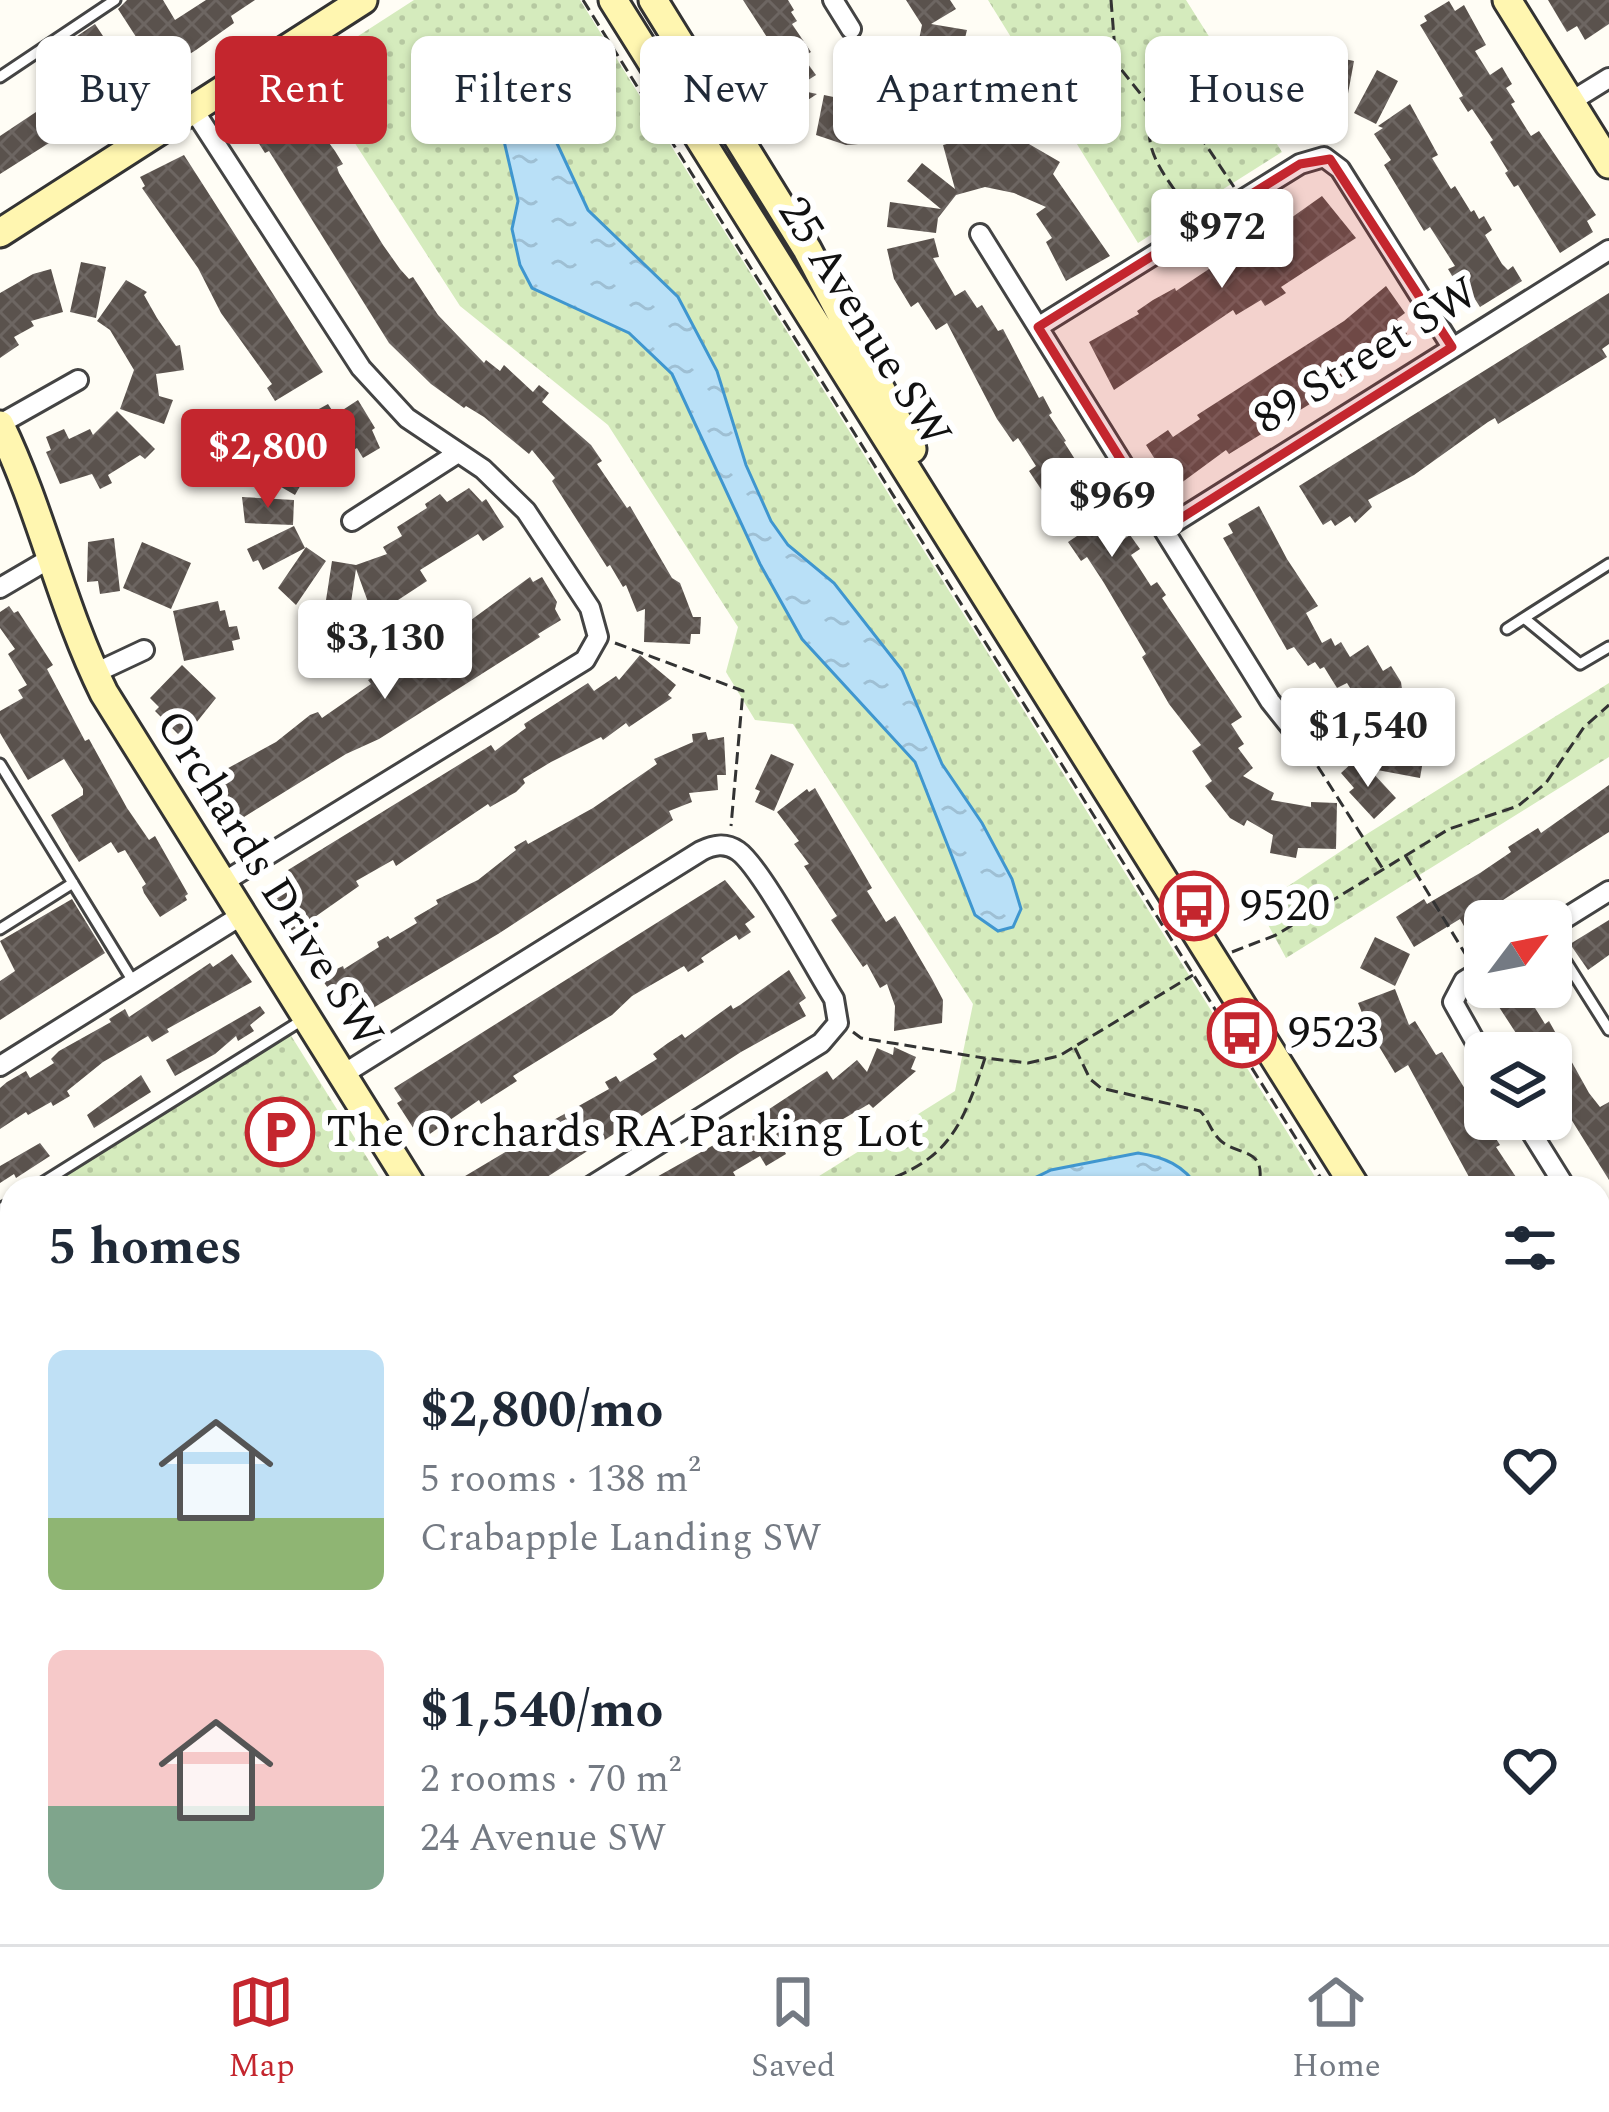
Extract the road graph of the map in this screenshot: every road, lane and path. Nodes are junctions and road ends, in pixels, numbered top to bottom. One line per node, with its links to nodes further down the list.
1 (116, 0): 10 (lane)
2 (362, 0): 14 (main road)
3 (583, 0): 56 (path)
4 (613, 0): 34 (main road, 25 Avenue SW)
5 (653, 0): 34 (main road, 25 Avenue SW)
6 (833, 0): 9 (street)
7 (1111, 0): 12 (path)
8 (1507, 0): 13 (main road)
9 (850, 29)
10 (0, 77)
11 (1609, 78): 13 (street)
12 (1145, 99)
13 (1570, 102): 17 (main road)
14 (193, 109): 20 (main road); 27 (street)
15 (1150, 144): 19 (path)
16 (1205, 144): 18 (path)
17 (1609, 164)
18 (1243, 200): 19 (street); 24 (street)
19 (1199, 227): 23 (street)
20 (0, 232)
21 (980, 234): 23 (street)
22 (1609, 250): 24 (street, 89 Street SW)
23 (1038, 327): 29 (street)
24 (1452, 347): 29 (street, 89 Street SW)
25 (78, 380): 26 (street, Orchards Drive SW)
26 (0, 424): 30 (main road, Orchards Drive SW)
27 (458, 453): 28 (street); 36 (street)
28 (352, 521)
29 (1164, 529): 41 (street)
30 (51, 558): 32 (street); 39 (main road, Orchards Drive SW)
31 (1609, 564): 33 (lane)
32 (0, 588)
33 (1524, 618): 35 (lane); 37 (lane)
34 (1005, 628): 74 (main road, 25 Avenue SW)
35 (1507, 629)
36 (598, 637): 43 (path); 47 (street)
37 (1609, 647)
38 (144, 650): 39 (street, Orchards Drive SW)
39 (95, 673): 47 (main road, Orchards Drive SW)
40 (1609, 705): 44 (path)
41 (1297, 735): 45 (path)
42 (0, 764): 46 (lane)
43 (728, 846): 60 (street); 66 (street)
44 (1406, 856): 45 (path); 52 (path)
45 (1383, 868): 53 (path)
46 (74, 883): 51 (lane); 58 (lane)
47 (222, 883): 50 (main road, Orchards Drive SW)
48 (1609, 891): 49 (street)
49 (1572, 914)
50 (242, 915): 58 (street); 59 (main road, Orchards Drive SW)
51 (0, 929)
52 (1464, 945)
53 (1228, 954)
54 (1572, 971): 61 (lane)
55 (1198, 972): 56 (path)
56 (1192, 976): 63 (path); 73 (path)
57 (1464, 981): 62 (street)
58 (134, 983): 65 (street)
59 (306, 1018): 66 (main road, Orchards Drive SW); 68 (lane)
60 (838, 1023): 64 (path); 70 (street)
61 (1609, 1030)
62 (1468, 1032)
63 (1074, 1047): 64 (path); 72 (path)
64 (986, 1058): 71 (path)
65 (0, 1066)
66 (342, 1075): 69 (main road, Orchards Drive SW)
67 (1535, 1140): 75 (street)
68 (53, 1176)
69 (405, 1176)
70 (607, 1176)
71 (898, 1176)
72 (1260, 1176)
73 (1319, 1176)
74 (1348, 1176)
75 (1558, 1176)

